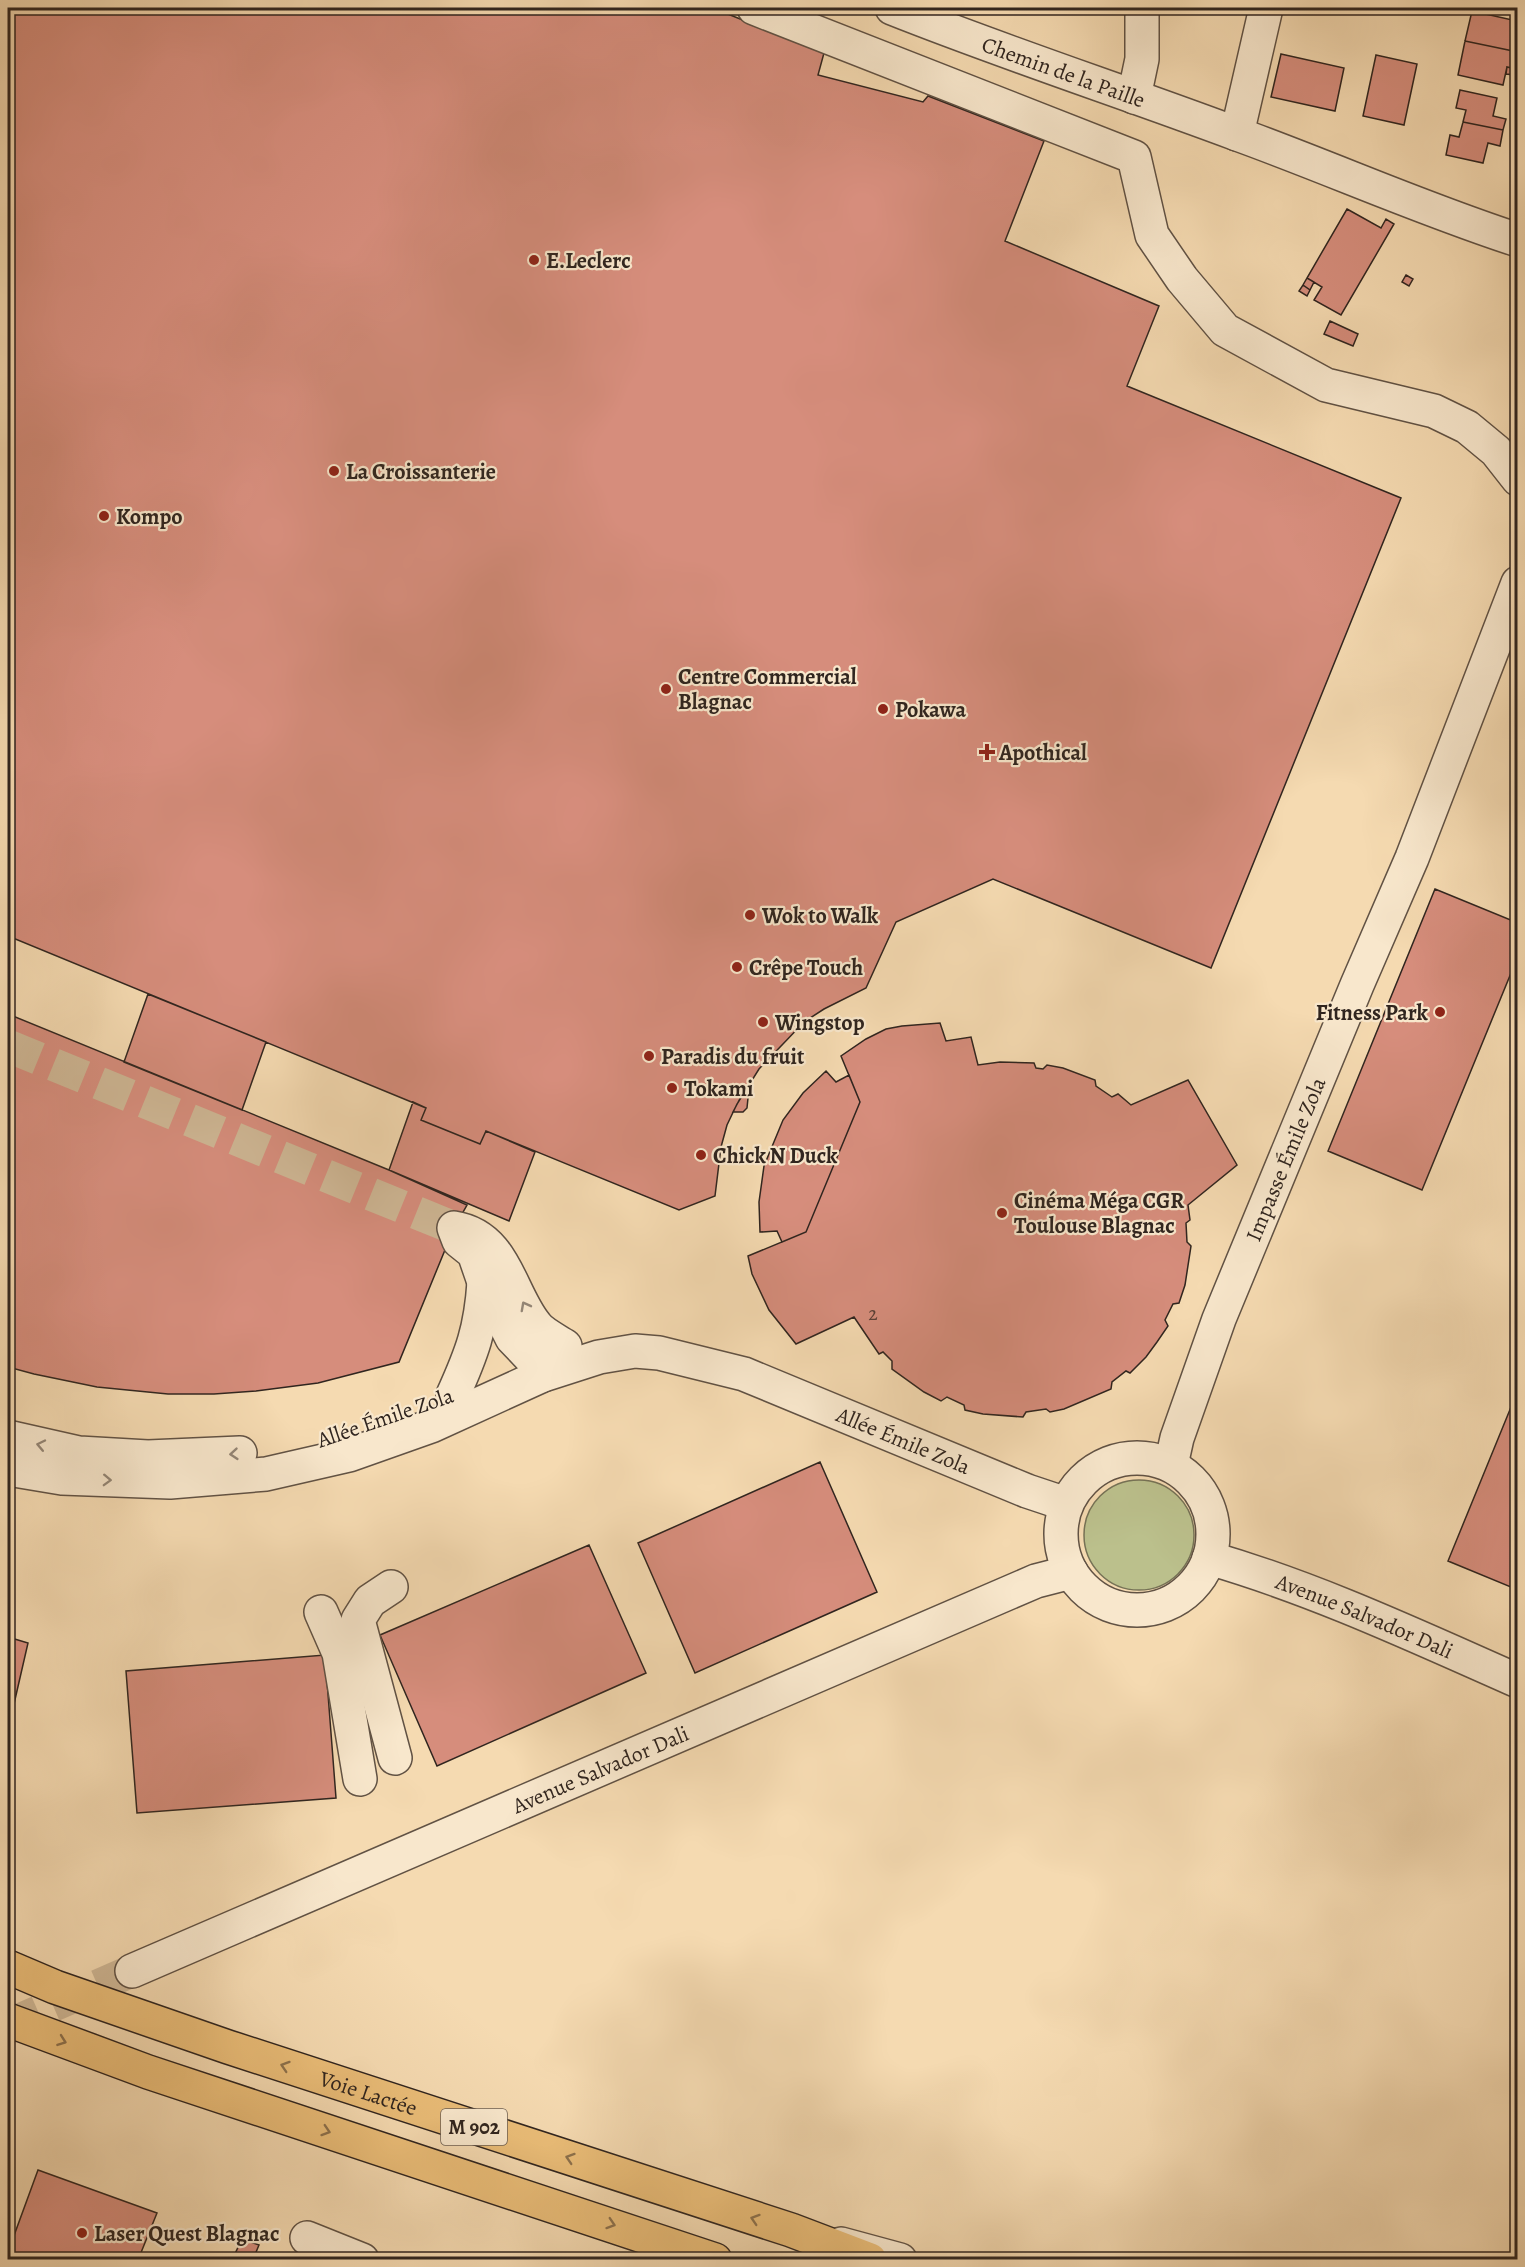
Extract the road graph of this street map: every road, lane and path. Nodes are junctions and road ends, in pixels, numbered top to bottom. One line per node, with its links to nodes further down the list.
1 (754, 8): 8 (street)
2 (1142, 8): 5 (street)
3 (1266, 8): 6 (street)
4 (901, 9): 5 (street, Chemin de la Paille)
5 (1134, 97): 6 (street, Chemin de la Paille)
6 (1237, 134): 7 (street, Chemin de la Paille)
7 (1518, 240)
8 (1518, 479)
9 (1518, 583): 17 (street, Impasse Émile Zola)
10 (484, 1282): 11 (street, one-way to 10); 12 (street); 14 (street)
11 (565, 1346): 12 (street, Allée Émile Zola); 13 (street, Allée Émile Zola)
12 (538, 1367): 13 (street, Allée Émile Zola); 14 (street, Allée Émile Zola); 16 (street, Allée Émile Zola)
13 (744, 1374): 20 (street, Allée Émile Zola)
14 (453, 1395): 16 (street, Allée Émile Zola)
15 (8, 1437): 18 (street, Allée Émile Zola, one-way to 15)
16 (270, 1462): 18 (street, Allée Émile Zola)
17 (1171, 1465): 20 (street); 21 (street)
18 (70, 1466): 19 (street, Allée Émile Zola)
19 (8, 1469)
20 (1066, 1504): 22 (street)
21 (1209, 1558): 22 (street); 25 (street, Avenue Salvador Dali)
22 (1071, 1572): 29 (street, Avenue Salvador Dali)
23 (391, 1587): 26 (street)
24 (321, 1612): 27 (street)
25 (1518, 1681)
26 (395, 1758)
27 (360, 1779)
28 (8, 1967): 31 (highway, Voie Lactée / M 902, one-way to 28)
29 (132, 1971)
30 (8, 2020): 34 (highway, M 902, one-way to 34)
31 (791, 2230): 35 (highway, Voie Lactée / M 902); 36 (street)
32 (307, 2238): 33 (street)
33 (362, 2259)
34 (715, 2259)
35 (870, 2259)
36 (900, 2259)

